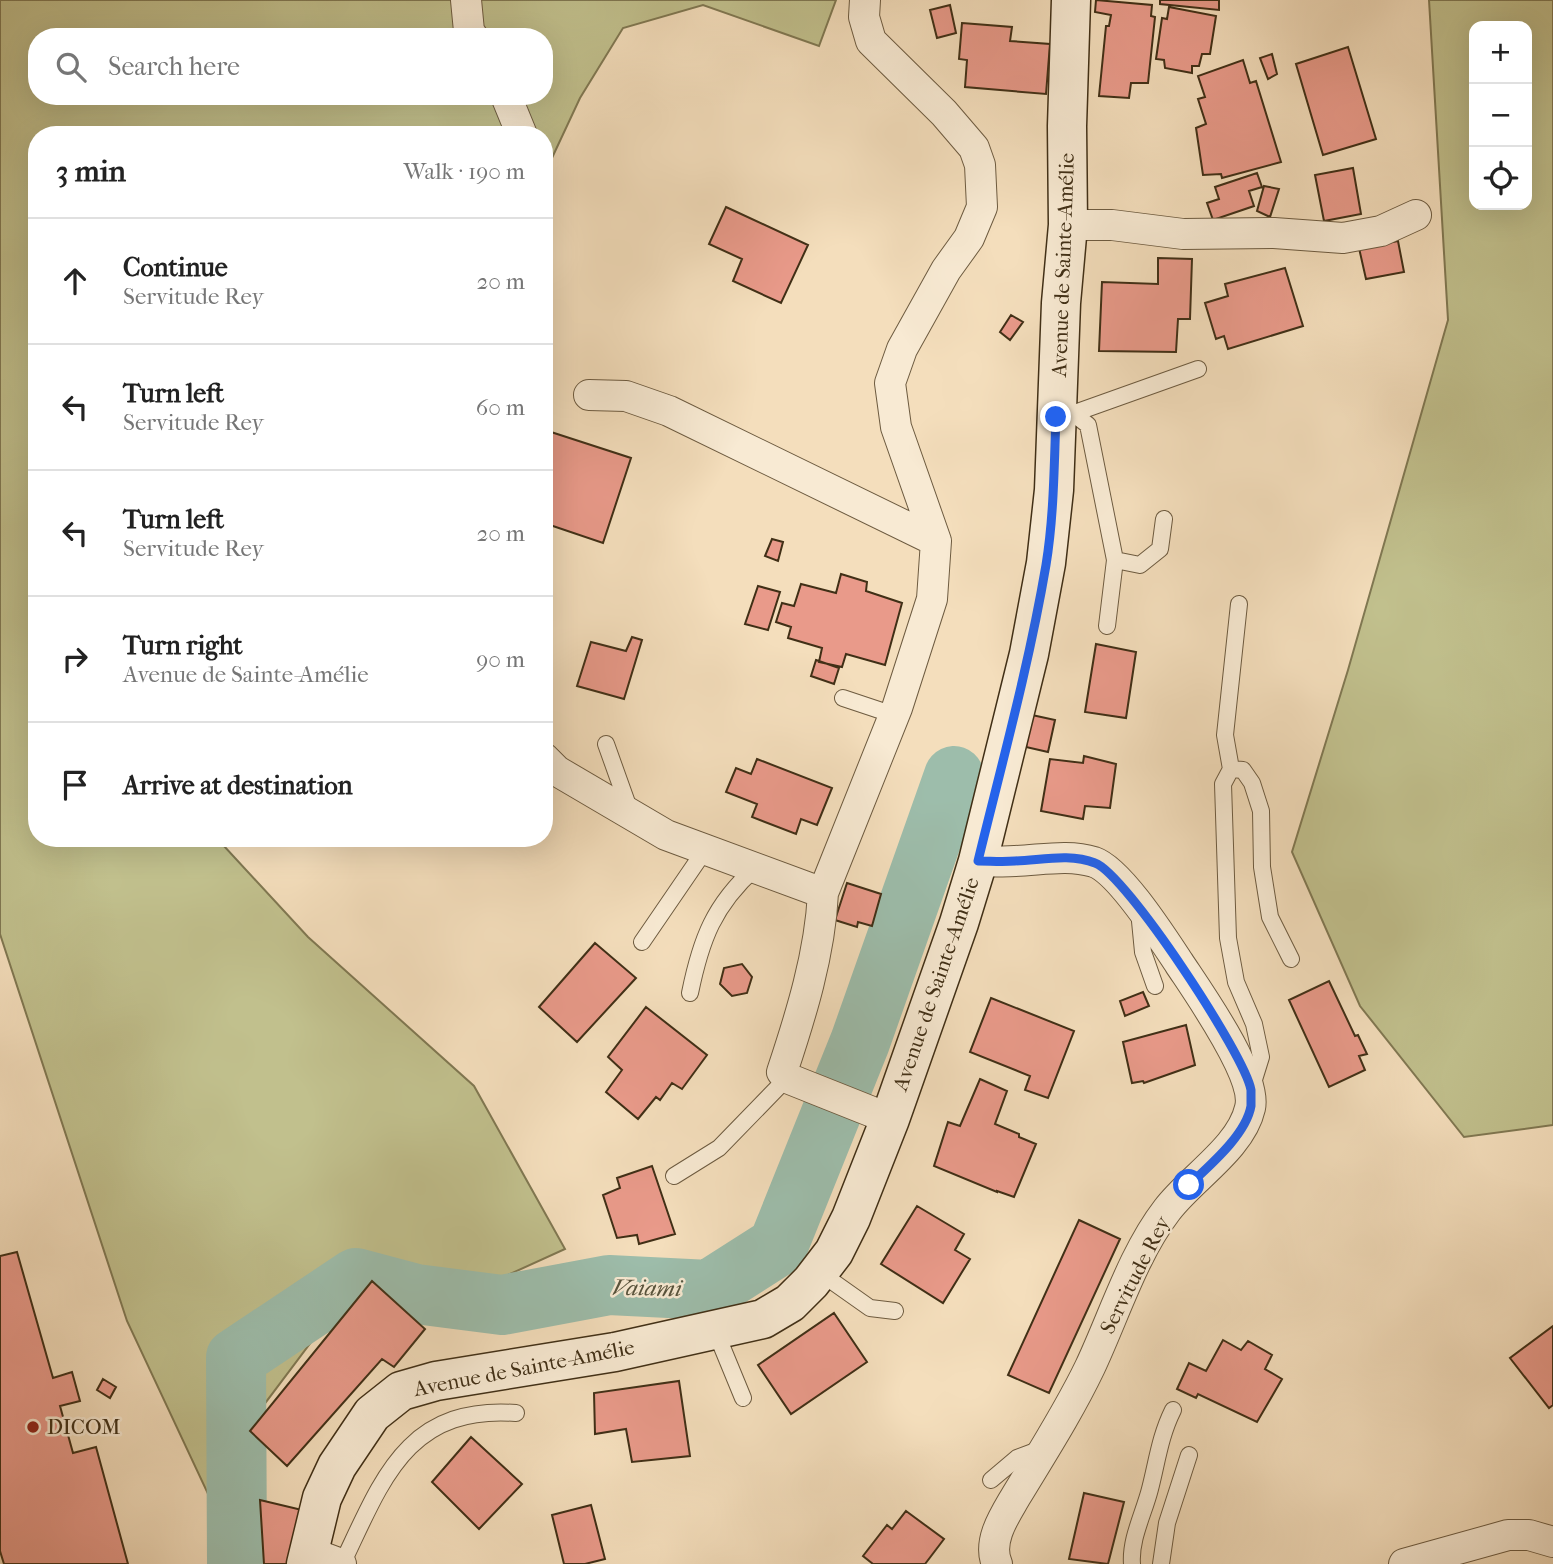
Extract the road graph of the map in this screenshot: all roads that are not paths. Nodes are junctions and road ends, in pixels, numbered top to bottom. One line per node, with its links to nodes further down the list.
1 (466, 0): 4 (street)
2 (865, 0): 13 (street)
3 (1071, 0): 8 (street, Avenue de Sainte-Amélie)
4 (469, 28)
5 (510, 105): 6 (street)
6 (518, 126)
7 (1416, 215): 8 (street)
8 (1068, 225): 11 (street, Avenue de Sainte-Amélie)
9 (1198, 369): 11 (lane)
10 (589, 394): 13 (street)
11 (1066, 416): 14 (lane); 24 (street, Avenue de Sainte-Amélie)
12 (1164, 519): 14 (lane)
13 (936, 541): 18 (street)
14 (1115, 560): 16 (lane)
15 (1239, 604): 21 (lane)
16 (1107, 626)
17 (843, 698): 18 (lane)
18 (894, 715): 26 (street)
19 (606, 744): 22 (lane)
20 (553, 767): 22 (street)
21 (1231, 769): 29 (lane); 33 (lane)
22 (632, 816): 23 (street)
23 (705, 850): 25 (street); 28 (lane)
24 (978, 861): 27 (street); 34 (street, Avenue de Sainte-Amélie)
25 (755, 869): 26 (street); 31 (lane)
26 (823, 893): 32 (street)
27 (1138, 905): 30 (lane); 33 (street)
28 (642, 942)
29 (1291, 959)
30 (1155, 986)
31 (690, 993)
32 (797, 1082): 34 (street); 35 (lane)
33 (1251, 1089): 43 (street, Servitude Rey)
34 (876, 1114): 36 (street, Avenue de Sainte-Amélie)
35 (674, 1175)
36 (818, 1272): 37 (lane); 38 (street, Avenue de Sainte-Amélie)
37 (895, 1311)
38 (715, 1330): 39 (lane); 47 (street, Avenue de Sainte-Amélie)
39 (743, 1398)
40 (1173, 1410): 49 (lane)
41 (516, 1413): 47 (lane)
42 (1189, 1455): 50 (lane)
43 (1041, 1456): 44 (lane); 46 (street, Servitude Rey)
44 (991, 1480)
45 (1553, 1542): 51 (street)
46 (996, 1551): 48 (street, Servitude Rey)
47 (325, 1561)
48 (976, 1564)
49 (1132, 1564)
50 (1161, 1564)
51 (1404, 1564)

